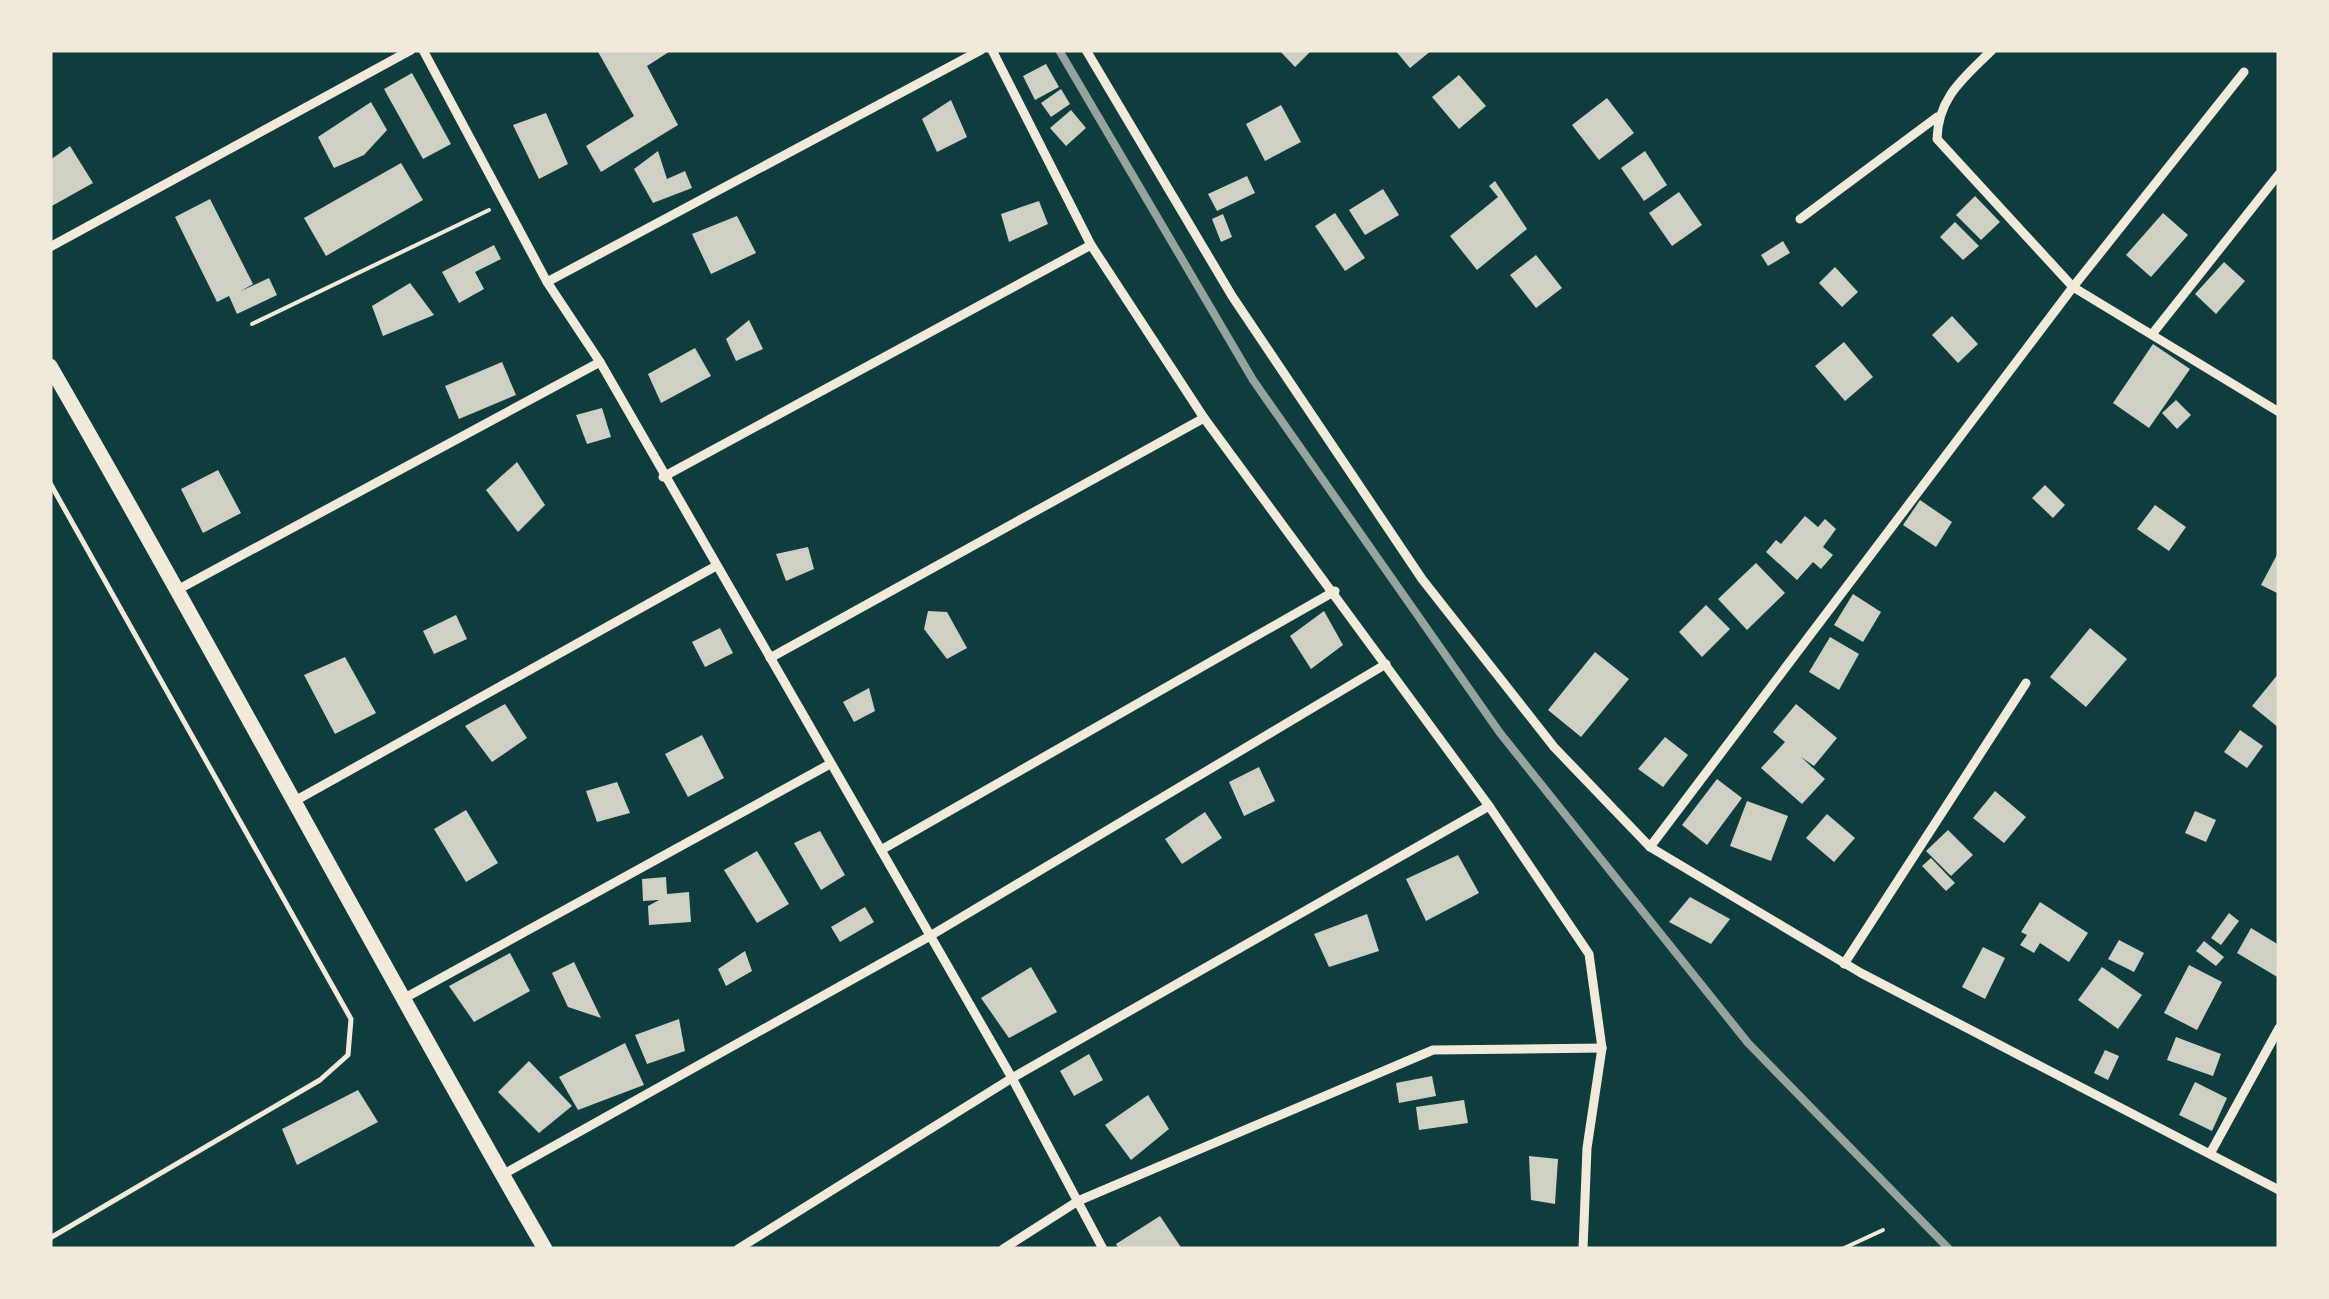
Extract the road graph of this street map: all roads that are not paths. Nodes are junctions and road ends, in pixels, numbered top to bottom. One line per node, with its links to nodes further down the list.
1 (411, 50): 12 (street)
2 (423, 50): 13 (street)
3 (981, 50): 13 (street)
4 (992, 50): 11 (street)
5 (1086, 50): 31 (street)
6 (1992, 50): 8 (street)
7 (2244, 72): 14 (street)
8 (1937, 117): 10 (street); 14 (street)
9 (2279, 174): 15 (street)
10 (1800, 218)
11 (1091, 245): 19 (street); 20 (street)
12 (50, 247)
13 (546, 282): 16 (street)
14 (2073, 287): 15 (street); 31 (street)
15 (2153, 333): 18 (street)
16 (600, 362): 20 (street); 23 (street)
17 (50, 366): 23 (highway)
18 (2279, 412)
19 (1204, 418): 24 (street); 25 (street)
20 (662, 477): 22 (street)
21 (50, 484): 43 (lane)
22 (716, 566): 25 (street); 29 (street)
23 (179, 588): 29 (highway)
24 (1334, 591): 26 (street); 32 (street)
25 (770, 658): 28 (street)
26 (1386, 664): 30 (street); 33 (street)
27 (2026, 683): 34 (street)
28 (830, 764): 32 (street); 35 (street)
29 (294, 802): 35 (highway)
30 (1489, 806): 37 (street); 38 (street)
31 (1650, 847): 34 (street)
32 (881, 850): 33 (street)
33 (930, 936): 38 (street); 40 (street)
34 (1844, 964): 39 (street)
35 (400, 1000): 40 (highway)
36 (2279, 1028): 39 (street)
37 (1602, 1048): 42 (street); 48 (street)
38 (1012, 1078): 42 (street); 45 (street)
39 (2211, 1152): 41 (street)
40 (502, 1175): 44 (highway)
41 (2279, 1190)
42 (1078, 1201): 46 (street); 47 (street)
43 (50, 1238)
44 (545, 1249)
45 (738, 1249)
46 (1003, 1249)
47 (1103, 1249)
48 (1583, 1249)

